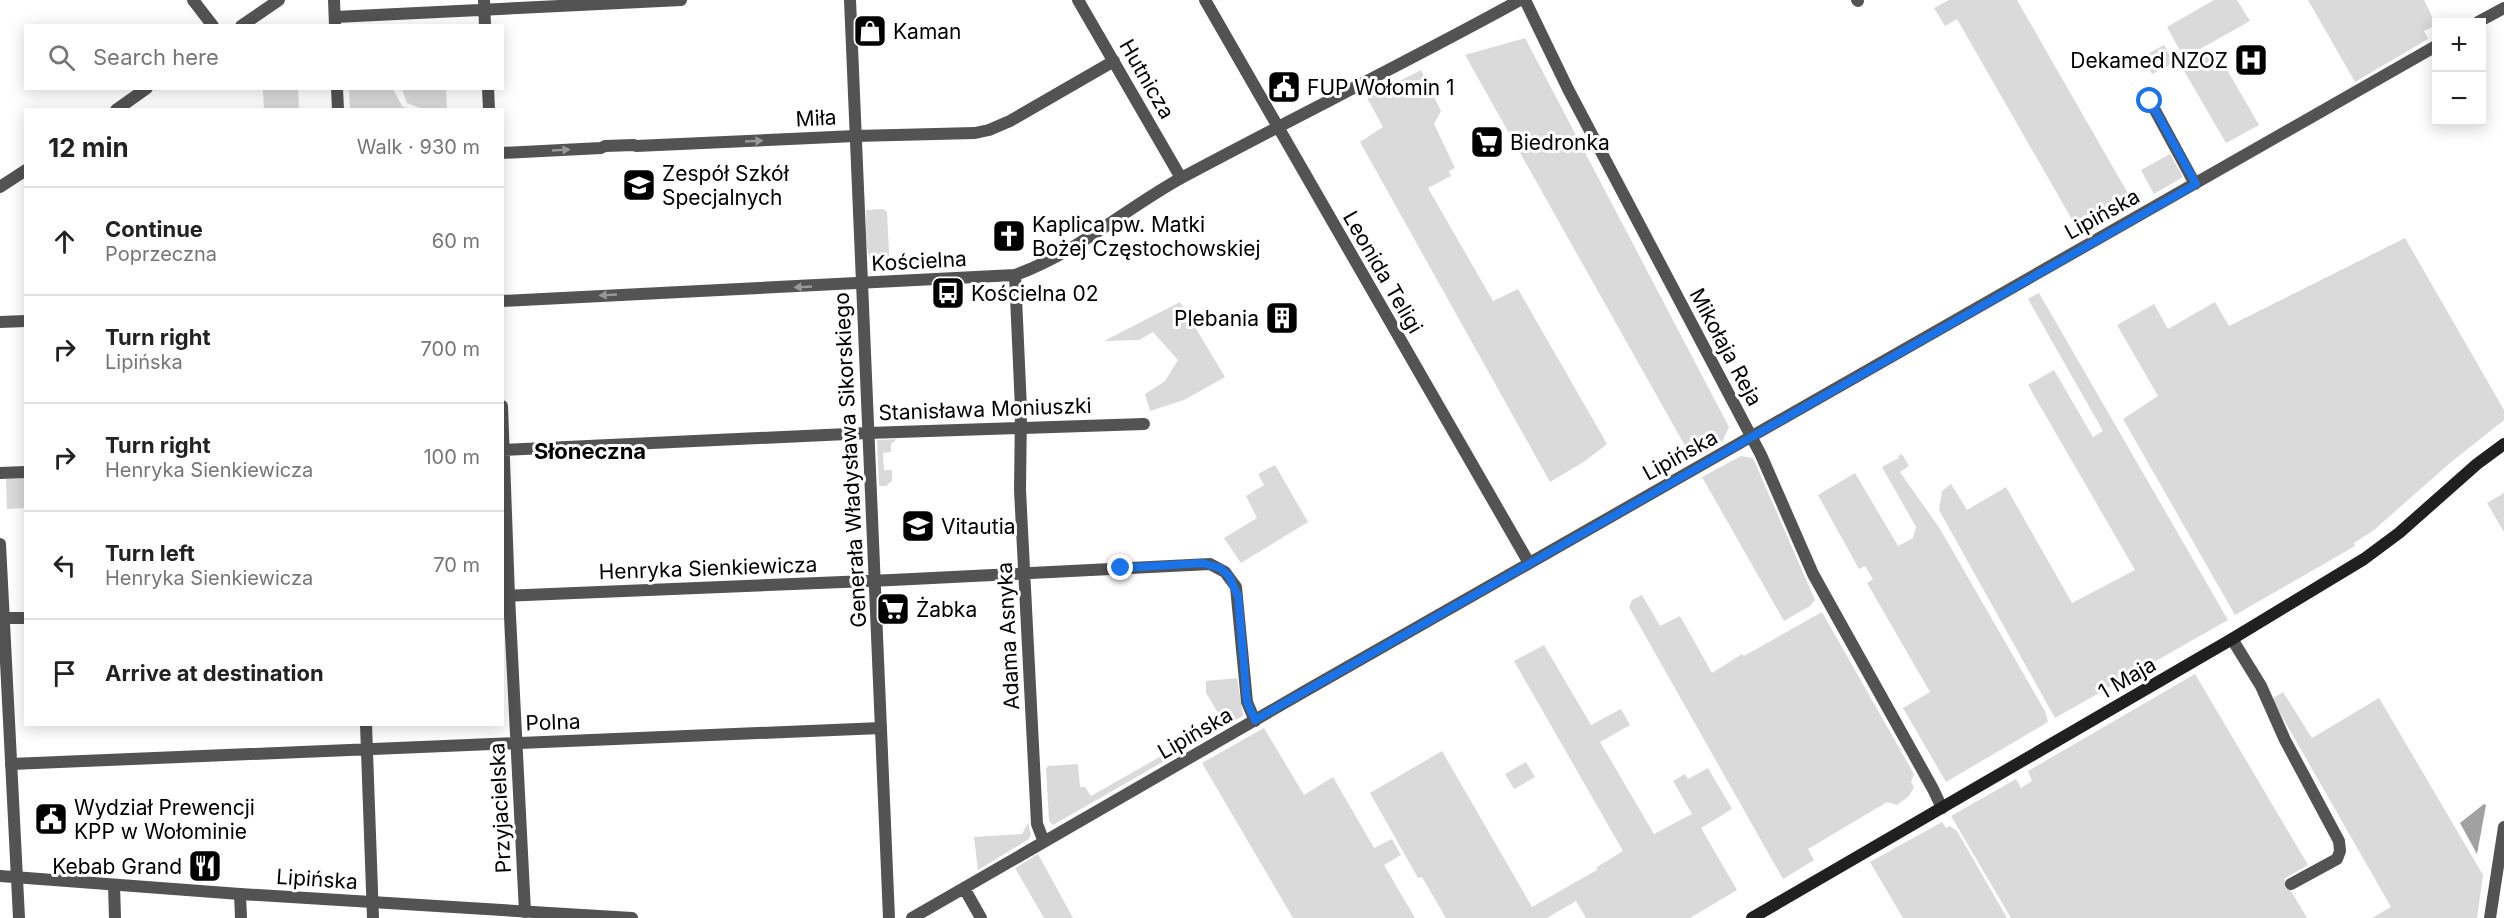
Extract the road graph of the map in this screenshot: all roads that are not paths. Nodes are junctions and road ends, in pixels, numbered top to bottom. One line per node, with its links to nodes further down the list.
1 (194, 0): 13 (street)
2 (279, 0): 14 (street)
3 (334, 0): 12 (street)
4 (681, 0): 9 (street)
5 (850, 0): 26 (street, Generała Władysława Sikorskiego)
6 (1078, 0): 17 (street, Hutnicza)
7 (1205, 0): 25 (street, Leonida Teligi)
8 (1522, 0): 25 (street, Kościelna); 40 (street, Mikołaja Reja)
9 (485, 5): 12 (street); 15 (street)
10 (2504, 8): 11 (street)
11 (2485, 18)
12 (335, 21)
13 (212, 24)
14 (244, 24)
15 (485, 24)
16 (2432, 48): 30 (street, Lipińska)
17 (1114, 61): 26 (street, Miła); 29 (street, Hutnicza)
18 (144, 90): 22 (street)
19 (337, 90): 23 (street)
20 (488, 90): 24 (street)
21 (2150, 101): 30 (street)
22 (119, 108)
23 (338, 108)
24 (489, 108)
25 (1278, 127): 29 (street, Kościelna); 47 (street, Leonida Teligi)
26 (855, 136): 27 (street, Miła, one-way to 26); 33 (street, Generała Władysława Sikorskiego)
27 (504, 153)
28 (24, 171): 31 (street)
29 (1181, 178): 32 (street, Kościelna)
30 (2196, 184): 40 (street, Lipińska)
31 (0, 187)
32 (1015, 275): 33 (street, Kościelna); 38 (street, Adama Asnyka)
33 (861, 284): 34 (street, Kościelna, one-way to 34); 39 (street, Generała Władysława Sikorskiego)
34 (504, 301)
35 (24, 321): 36 (street)
36 (0, 322)
37 (1144, 424): 38 (street, Stanisława Moniuszki)
38 (1022, 427): 39 (street, Stanisława Moniuszki); 48 (street, Adama Asnyka)
39 (868, 433): 42 (street, Stanisława Moniuszki); 49 (street, Generała Władysława Sikorskiego)
40 (1751, 437): 47 (street, Lipińska); 60 (street, Mikołaja Reja)
41 (2504, 445): 53 (main road, 1 Maja)
42 (504, 450)
43 (24, 472): 44 (street)
44 (0, 473)
45 (504, 499): 50 (street, Przyjacielska)
46 (0, 544): 51 (street)
47 (1529, 563): 54 (street, Lipińska)
48 (1024, 573): 49 (street, Henryka Sienkiewicza); 54 (street, Henryka Sienkiewicza); 62 (street, Adama Asnyka)
49 (876, 580): 50 (street, Henryka Sienkiewicza); 56 (street, Generała Władysława Sikorskiego)
50 (506, 596): 57 (street, Przyjacielska)
51 (5, 618): 52 (street); 59 (street)
52 (24, 618)
53 (2232, 639): 60 (main road, 1 Maja); 65 (street)
54 (1255, 720): 62 (street, Lipińska)
55 (366, 726): 58 (street)
56 (881, 728): 57 (street, Polna); 78 (street, Generała Władysława Sikorskiego)
57 (517, 743): 58 (street, Polna); 70 (street, Przyjacielska)
58 (367, 750): 59 (street, Polna); 69 (street)
59 (11, 764): 64 (street)
60 (1941, 808): 81 (main road, 1 Maja)
61 (2504, 827): 82 (street)
62 (1044, 842): 67 (street, Lipińska)
63 (0, 876): 64 (street, Lipińska)
64 (18, 878): 66 (street, Lipińska); 72 (street)
65 (2291, 884)
66 (114, 885): 68 (street, Lipińska); 73 (street)
67 (964, 888): 79 (street, Lipińska); 80 (street)
68 (240, 894): 69 (street, Lipińska); 74 (street)
69 (372, 902): 71 (street, Lipińska); 75 (street)
70 (525, 912): 71 (street, Lipińska); 76 (street, Lipińska)
71 (497, 914)
72 (19, 918)
73 (116, 918)
74 (241, 918)
75 (373, 918)
76 (623, 918): 77 (street, Lipińska)
77 (632, 918)
78 (889, 918)
79 (912, 918)
80 (981, 918)
81 (1752, 918)
82 (2490, 918)

